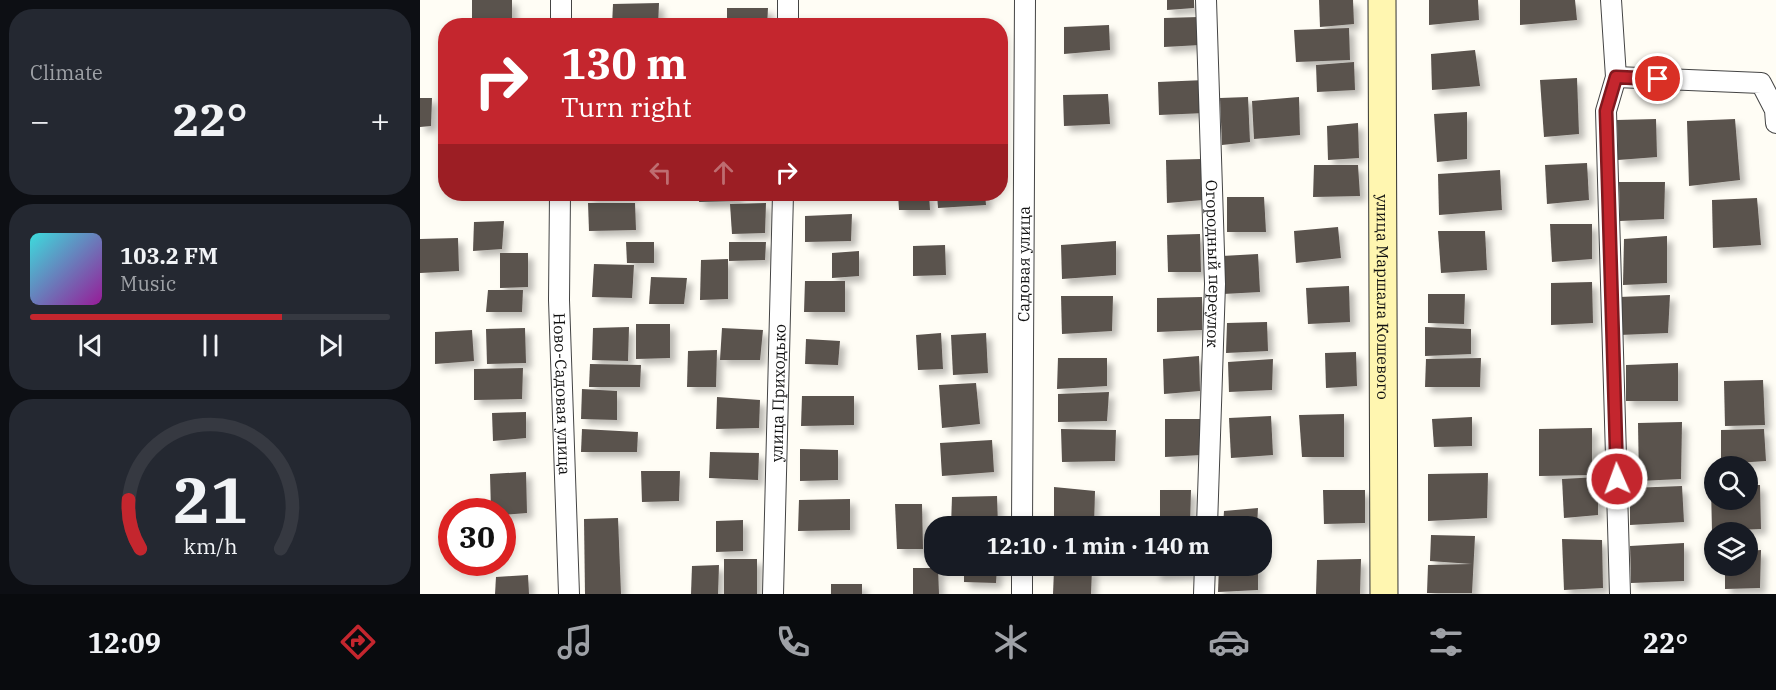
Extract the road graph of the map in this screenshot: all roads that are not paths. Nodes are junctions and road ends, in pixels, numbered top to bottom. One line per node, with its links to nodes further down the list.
1 (561, 0): 7 (street)
2 (788, 0): 8 (street)
3 (1025, 0): 13 (street, Садовая улица)
4 (1206, 0): 14 (street, Огородный переулок)
5 (1382, 0): 21 (main road, улица Маршала Кошевого)
6 (1611, 0): 9 (street)
7 (561, 18)
8 (788, 18)
9 (1616, 77): 10 (street); 22 (street)
10 (1776, 123)
11 (560, 201): 17 (street, Ново-Садовая улица)
12 (783, 201): 18 (street, улица Приходько)
13 (1022, 516)
14 (1207, 516)
15 (1022, 576): 19 (street)
16 (1205, 576): 20 (street)
17 (569, 594)
18 (773, 594)
19 (1022, 594)
20 (1204, 594)
21 (1384, 594)
22 (1620, 594)

